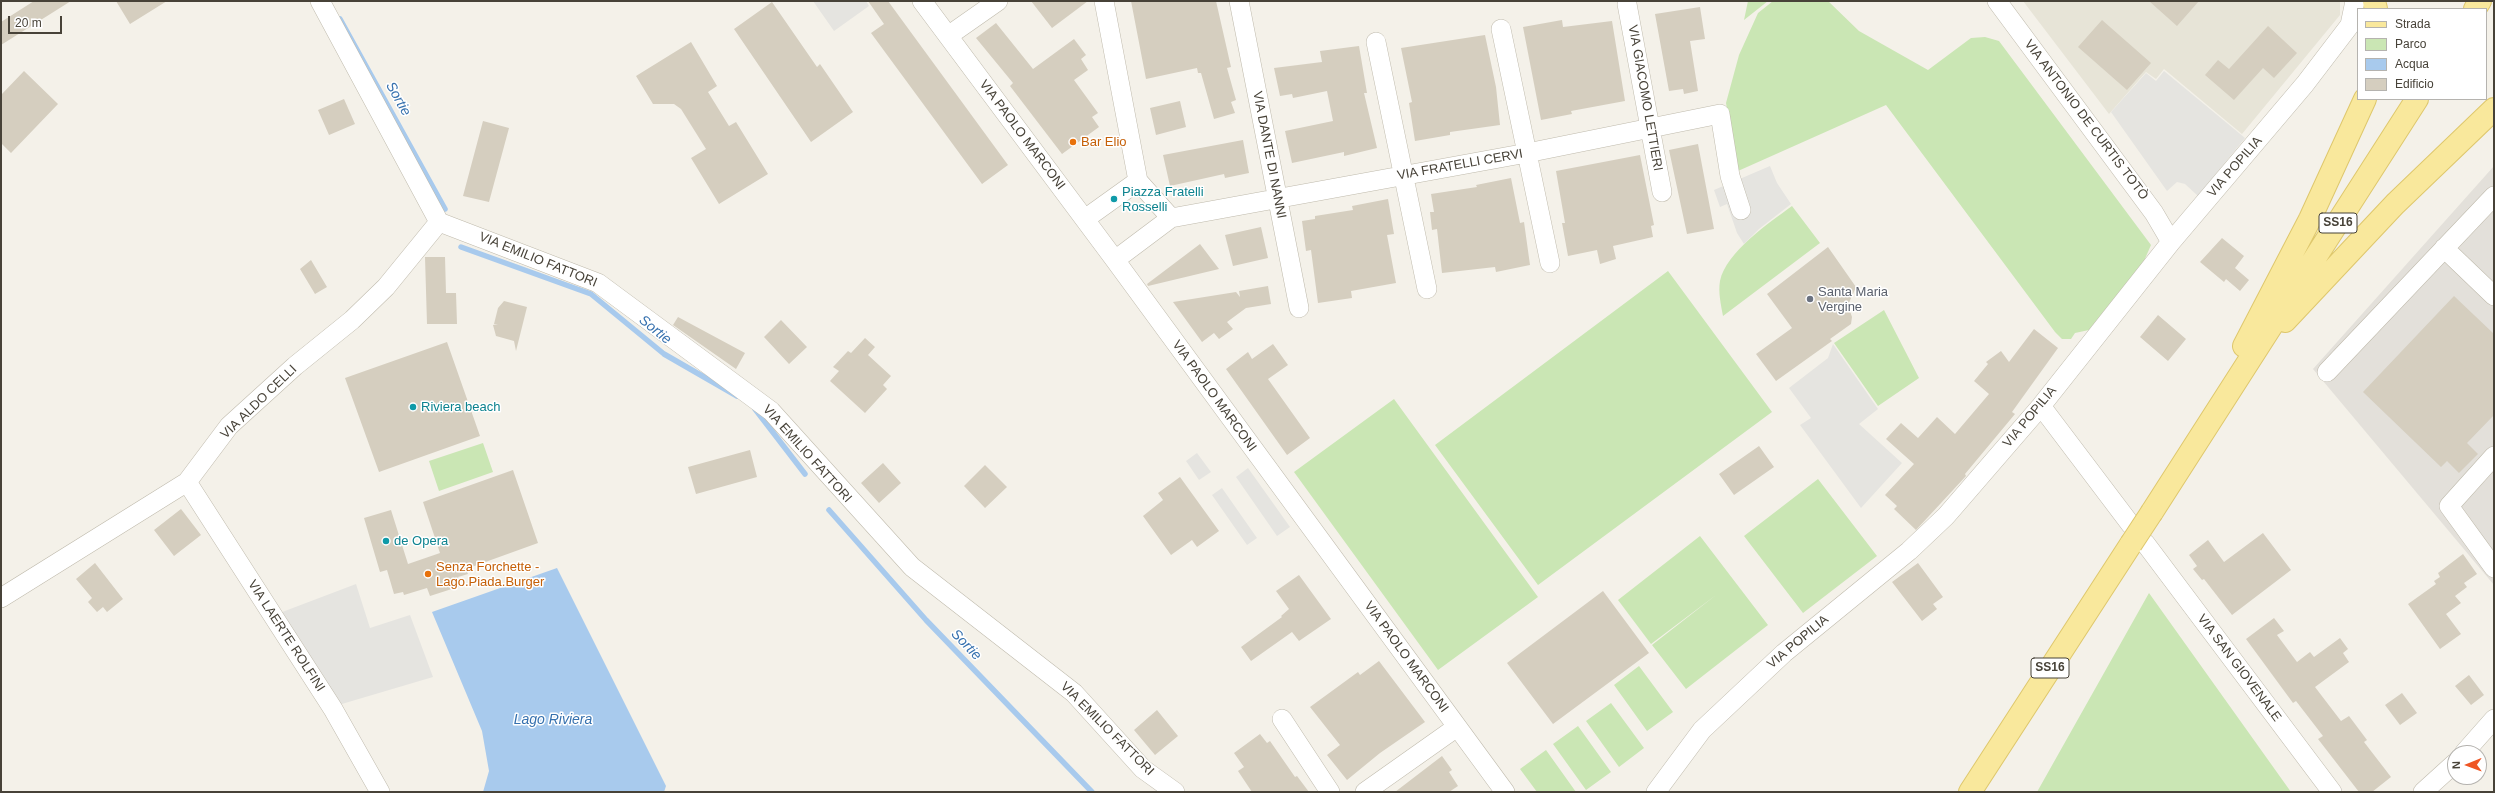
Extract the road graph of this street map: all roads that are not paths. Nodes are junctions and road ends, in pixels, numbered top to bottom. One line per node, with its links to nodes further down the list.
1 (320, 1): 25 (street)
2 (922, 1): 10 (street, VIA PAOLO MARCONI)
3 (998, 1): 10 (street)
4 (1104, 1): 18 (street)
5 (1239, 1): 21 (street, VIA DANTE DI NANNI)
6 (1997, 1): 26 (street, VIA ANTONIO DE CURTIS TOTÒ)
7 (2355, 1): 26 (street, VIA POPILIA)
8 (1627, 4): 15 (street, VIA GIACOMO LETTIERI)
9 (1501, 29): 16 (street)
10 (948, 36): 24 (street, VIA PAOLO MARCONI)
11 (1376, 42): 17 (street)
12 (2365, 100): 36 (main road)
13 (2416, 100): 33 (main road, SS16)
14 (2494, 109): 33 (main road)
15 (1649, 128): 16 (street, VIA FRATELLI CERVI); 19 (street, VIA GIACOMO LETTIERI); 22 (street, VIA FRATELLI CERVI)
16 (1527, 153): 17 (street, VIA FRATELLI CERVI); 29 (street)
17 (1405, 174): 21 (street, VIA FRATELLI CERVI); 30 (street)
18 (1138, 181): 23 (street); 24 (street)
19 (1662, 192)
20 (2494, 196): 27 (street)
21 (1278, 199): 23 (street, VIA FRATELLI CERVI); 32 (street, VIA DANTE DI NANNI)
22 (1741, 210)
23 (1171, 218): 28 (street, VIA FRATELLI CERVI)
24 (1085, 219): 28 (street, VIA PAOLO MARCONI)
25 (438, 222): 38 (street, VIA ALDO CELLI); 48 (street, VIA EMILIO FATTORI)
26 (2171, 242): 35 (street, VIA POPILIA)
27 (2444, 248): 31 (street); 34 (street)
28 (1115, 260): 44 (street, VIA PAOLO MARCONI)
29 (1550, 263)
30 (1427, 289)
31 (2494, 296)
32 (1299, 308)
33 (2258, 347): 36 (main road, SS16)
34 (2327, 372)
35 (2041, 406): 39 (street, VIA SAN GIOVENALE); 52 (street, VIA POPILIA)
36 (2204, 434): 39 (main road, SS16, bridge)
37 (2494, 456): 40 (street)
38 (187, 482): 41 (street, VIA ALDO CELLI); 47 (street, VIA LAERTE ROLFINI)
39 (2136, 537): 53 (main road, SS16); 54 (street, VIA SAN GIOVENALE)
40 (2494, 568)
41 (1, 598)
42 (1282, 719): 49 (street)
43 (2494, 719): 45 (street)
44 (1457, 727): 50 (street); 51 (street, VIA PAOLO MARCONI)
45 (2471, 745)
46 (2447, 770): 55 (street)
47 (380, 792)
48 (1175, 792)
49 (1330, 792)
50 (1365, 792)
51 (1505, 792)
52 (1656, 792)
53 (1970, 792)
54 (2332, 792)
55 (2423, 792)

